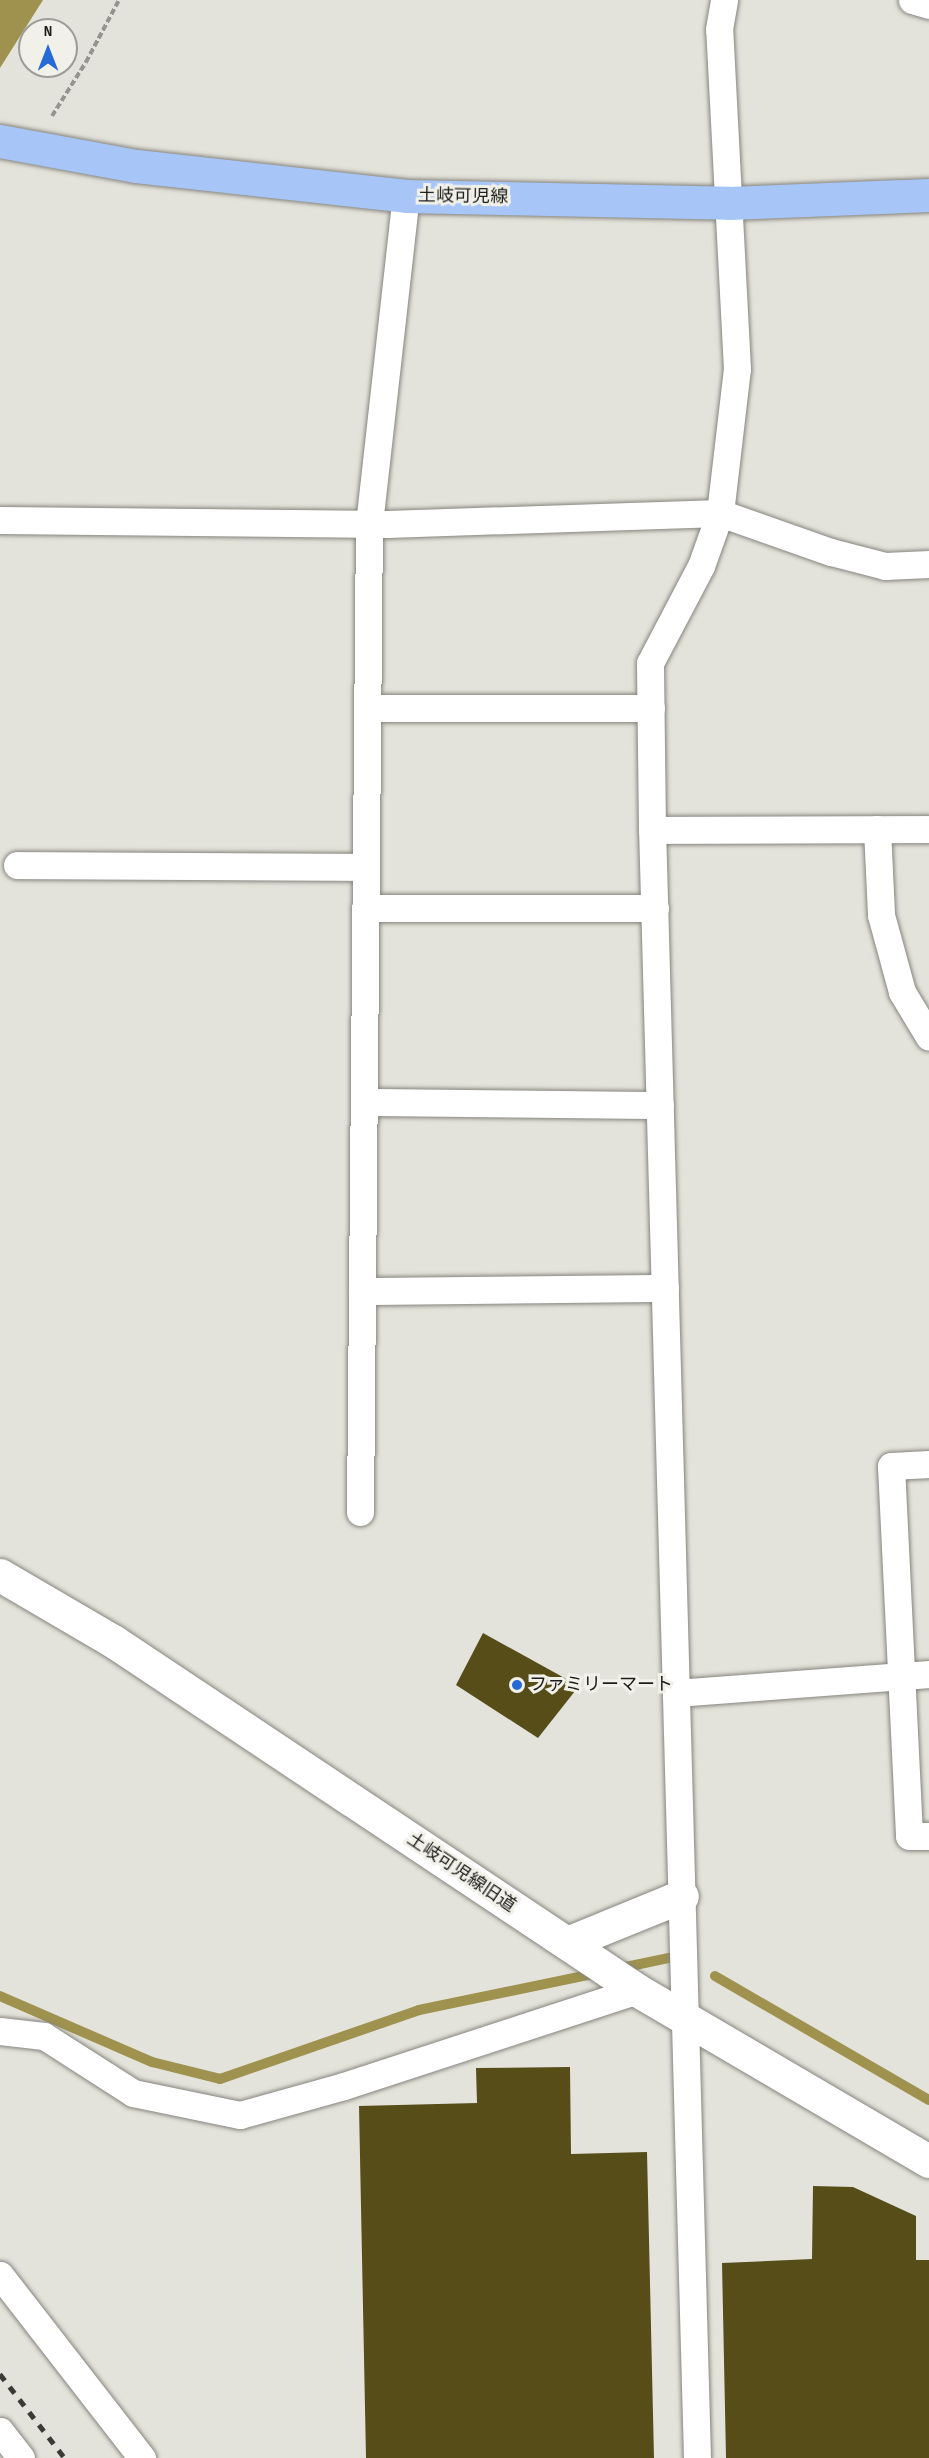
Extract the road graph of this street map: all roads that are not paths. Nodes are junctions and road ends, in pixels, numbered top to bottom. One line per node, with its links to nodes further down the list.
1 (724, 0): 7 (street)
2 (912, 0): 3 (street)
3 (929, 5)
4 (0, 141): 6 (main road, 土岐可児線)
5 (929, 195): 7 (main road, 土岐可児線)
6 (406, 196): 7 (main road, 土岐可児線); 10 (street)
7 (729, 203): 8 (street)
8 (720, 513): 10 (street); 11 (street); 13 (street)
9 (0, 520): 10 (street)
10 (369, 524): 12 (street)
11 (929, 564)
12 (367, 708): 13 (street); 18 (street)
13 (651, 708): 16 (street)
14 (877, 829): 15 (street); 16 (street); 21 (street)
15 (929, 829)
16 (652, 830): 20 (street)
17 (17, 865): 18 (street)
18 (365, 867): 19 (street)
19 (365, 908): 20 (street); 22 (street)
20 (655, 908): 23 (street)
21 (929, 1037)
22 (363, 1102): 23 (street); 25 (street)
23 (660, 1105): 24 (street)
24 (665, 1288): 25 (street); 31 (street)
25 (362, 1291): 27 (street)
26 (929, 1464): 30 (street)
27 (360, 1512)
28 (0, 1575): 34 (street, 土岐可児線旧道)
29 (929, 1674): 30 (street)
30 (902, 1676): 31 (street); 32 (street)
31 (676, 1693): 33 (street)
32 (929, 1836)
33 (682, 1896): 34 (street); 36 (street)
34 (575, 1949): 35 (street, 土岐可児線旧道)
35 (637, 1990): 36 (street, 土岐可児線旧道); 37 (street)
36 (685, 2016): 38 (street, 土岐可児線旧道); 43 (street)
37 (0, 2031)
38 (929, 2161)
39 (0, 2274): 42 (street)
40 (0, 2431): 41 (street)
41 (21, 2458)
42 (142, 2458)
43 (697, 2458)

